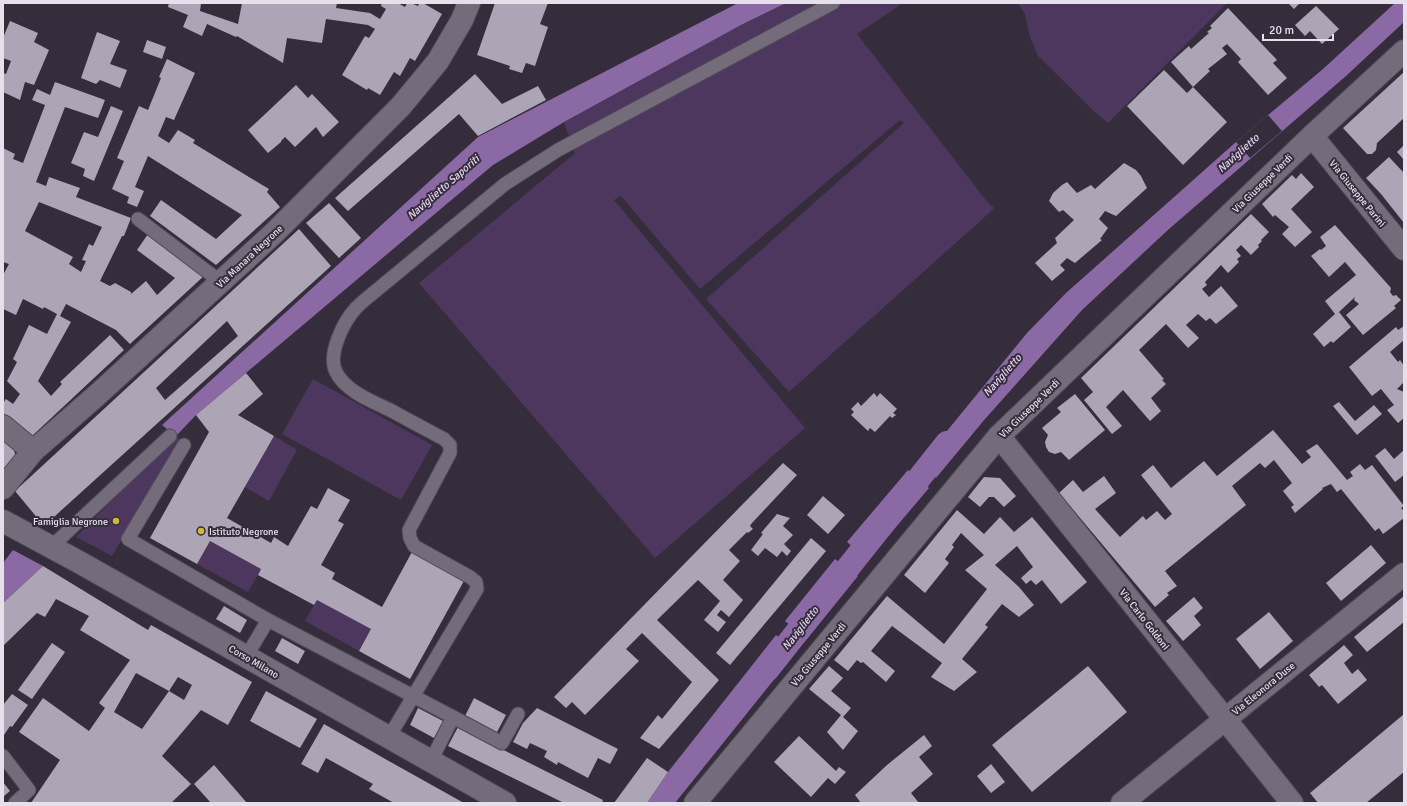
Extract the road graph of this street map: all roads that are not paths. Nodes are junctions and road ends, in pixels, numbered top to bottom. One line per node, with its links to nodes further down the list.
1 (469, 3): 7 (street, Via Manara Negrone)
2 (833, 3): 19 (lane)
3 (1404, 51): 4 (street, Via Giuseppe Verdi)
4 (1312, 136): 6 (street, Via Giuseppe Parini); 10 (street, Via Giuseppe Verdi)
5 (138, 219): 7 (lane)
6 (1404, 249)
7 (221, 282): 12 (street, Via Manara Negrone)
8 (3, 426): 12 (street)
9 (170, 436): 15 (lane)
10 (999, 436): 22 (street, Via Carlo Goldoni); 28 (street, Via Giuseppe Verdi)
11 (184, 445): 17 (lane)
12 (33, 451): 13 (street, Via Manara Negrone)
13 (3, 488)
14 (3, 521): 15 (street, Corso Milano)
15 (51, 547): 18 (street, Corso Milano)
16 (1404, 574): 22 (street, Via Eleonora Duse)
17 (268, 620): 18 (lane); 19 (lane)
18 (246, 657): 23 (street, Corso Milano)
19 (413, 696): 21 (lane); 23 (lane)
20 (518, 714): 21 (lane)
21 (454, 717): 25 (lane)
22 (1224, 719): 29 (street, Via Eleonora Duse); 30 (street, Via Carlo Goldoni)
23 (389, 737): 25 (street, Corso Milano)
24 (3, 756): 26 (lane)
25 (431, 761): 27 (street, Corso Milano)
26 (15, 803)
27 (505, 803)
28 (695, 803)
29 (1122, 803)
30 (1292, 803)

